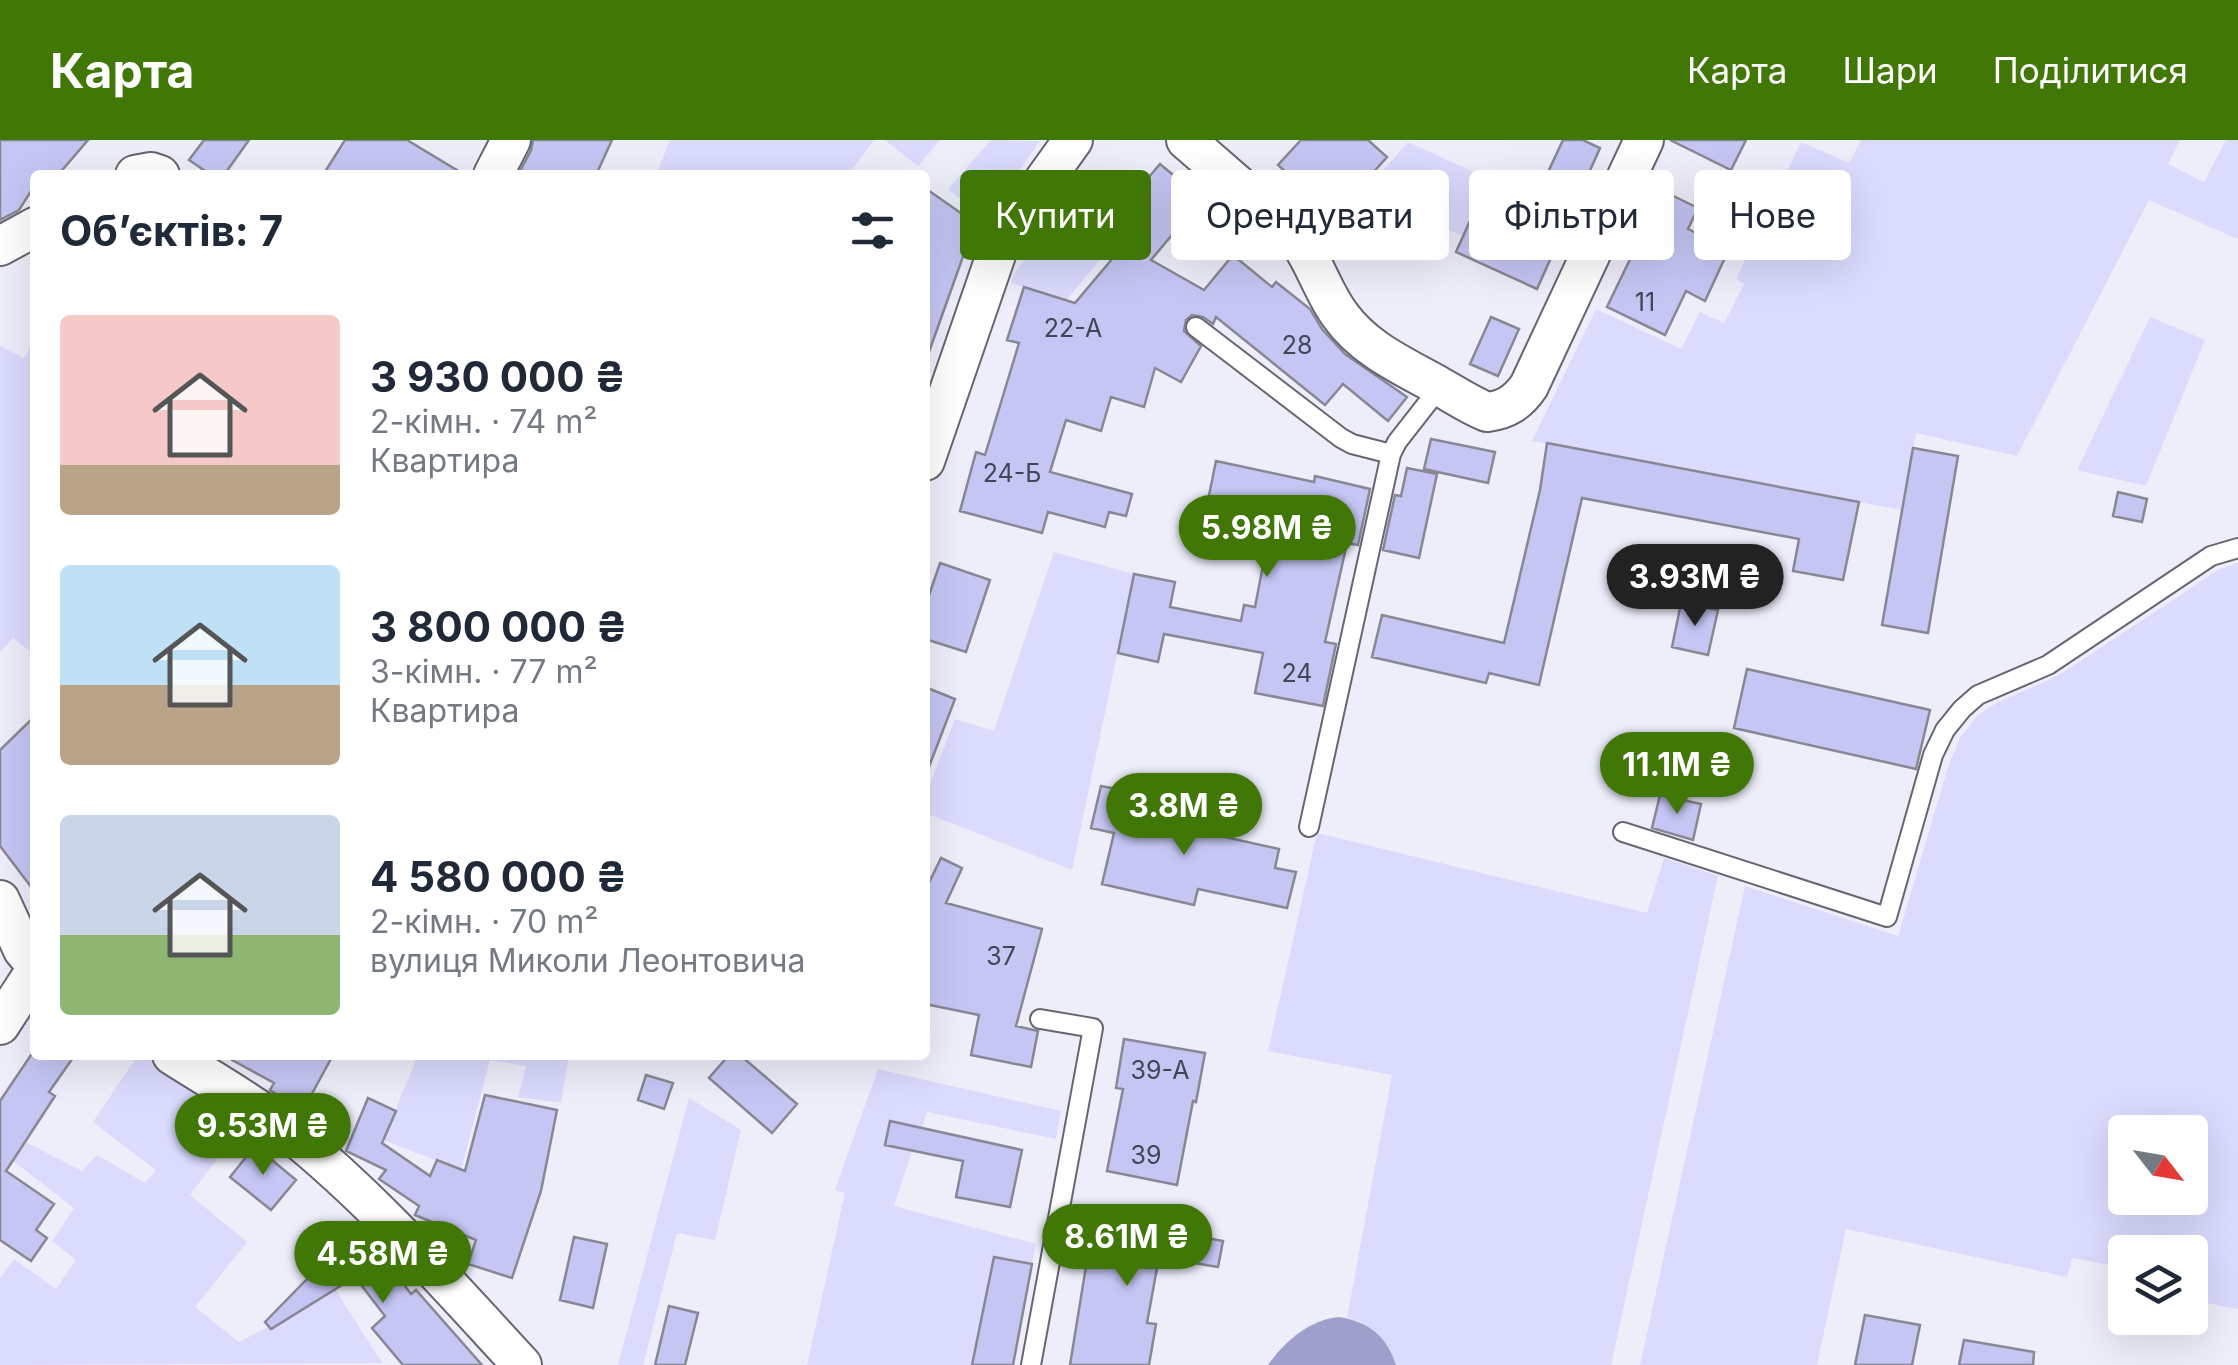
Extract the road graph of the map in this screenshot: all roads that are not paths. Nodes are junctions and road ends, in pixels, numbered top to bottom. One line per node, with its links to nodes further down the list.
1 (511, 140): 5 (street)
2 (1074, 140): 10 (street)
3 (1186, 140): 9 (street)
4 (1644, 140): 9 (street)
5 (496, 170)
6 (30, 230): 7 (street)
7 (0, 246)
8 (1196, 326): 11 (lane)
9 (1440, 387): 11 (lane)
10 (930, 447)
11 (1391, 454): 13 (lane)
12 (2238, 548): 14 (lane)
13 (1310, 826)
14 (1623, 832)
15 (0, 900): 16 (street)
16 (30, 959)
17 (30, 975): 19 (street)
18 (1040, 1018): 22 (lane)
19 (0, 1025)
20 (180, 1060): 21 (street)
21 (522, 1365)
22 (1031, 1365)

